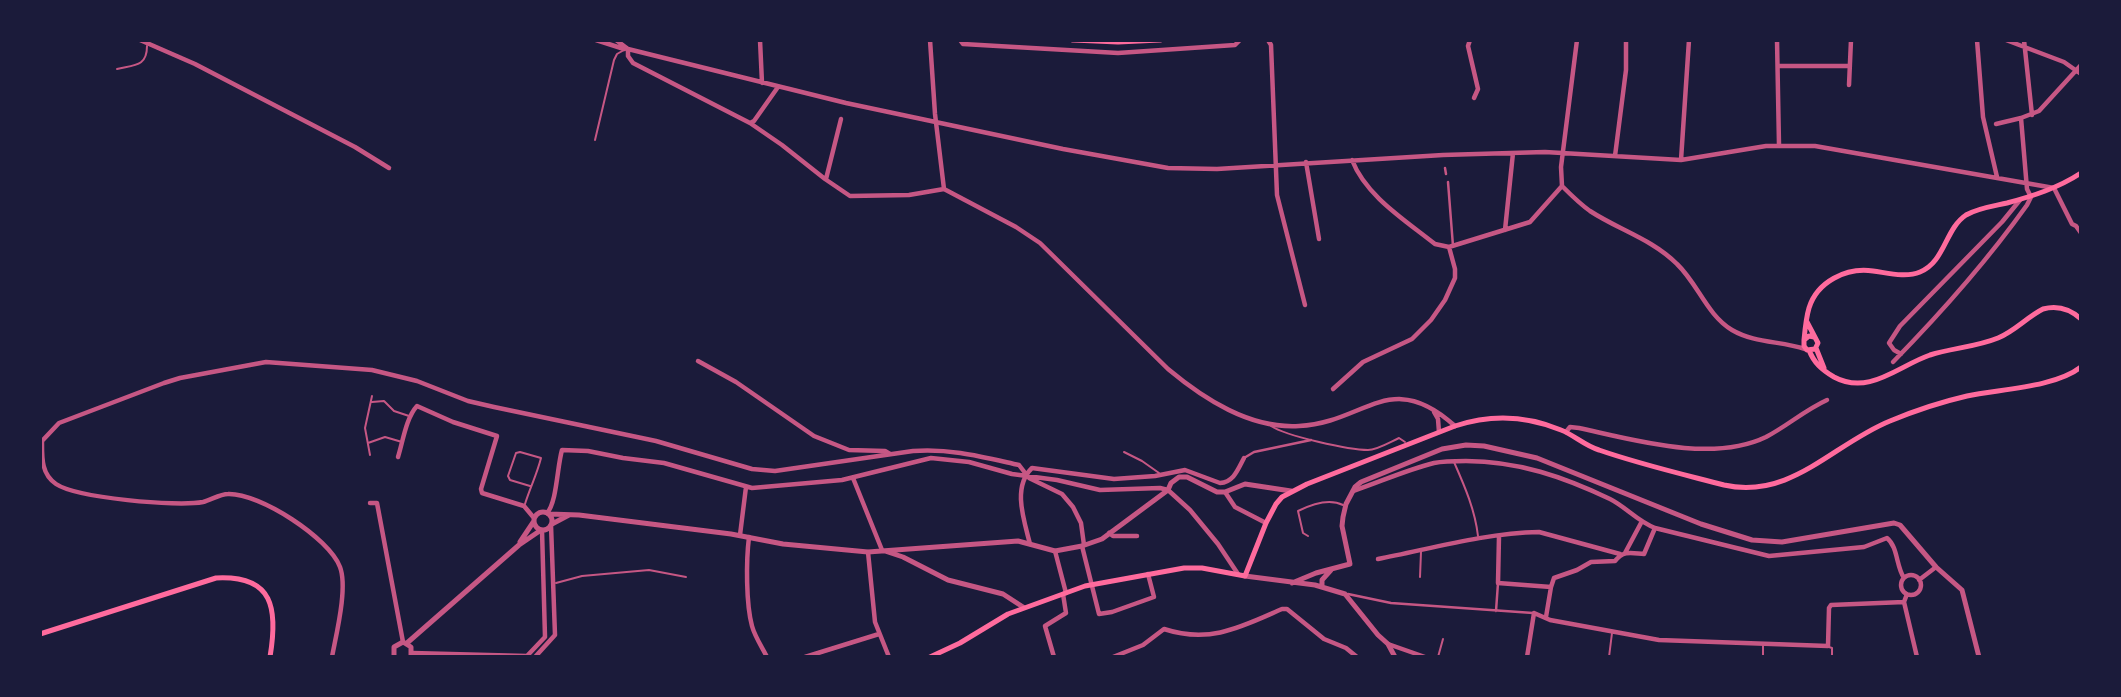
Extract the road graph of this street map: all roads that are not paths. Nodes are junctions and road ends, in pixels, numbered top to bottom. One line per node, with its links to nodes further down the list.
1 (141, 40): 21 (street)
2 (596, 40): 20 (street)
3 (616, 40): 23 (street)
4 (760, 40): 29 (street)
5 (930, 40): 36 (street)
6 (960, 40): 9 (street)
7 (1073, 40): 8 (main road)
8 (1160, 40)
9 (1240, 40)
10 (1268, 40): 47 (street)
11 (1470, 40): 32 (street)
12 (1577, 40): 42 (street)
13 (1626, 40): 43 (street)
14 (1689, 40): 45 (street)
15 (1777, 40): 25 (street)
16 (1851, 40): 26 (street)
17 (1977, 40): 52 (street)
18 (2006, 40): 22 (street)
19 (2024, 40): 22 (street)
20 (607, 42): 23 (street)
21 (147, 43): 27 (lane); 48 (street)
22 (2025, 47): 28 (street); 33 (street)
23 (628, 49): 29 (street); 37 (street); 39 (lane)
24 (2081, 65): 28 (street)
25 (1778, 66): 26 (street); 40 (street)
26 (1850, 66): 30 (street)
27 (117, 69)
28 (2078, 72): 33 (street)
29 (762, 83): 31 (street)
30 (1849, 85)
31 (778, 87): 36 (street); 37 (street)
32 (1474, 98)
33 (2032, 114): 34 (street)
34 (2021, 118): 38 (street); 55 (street)
35 (841, 119): 53 (street)
36 (936, 122): 47 (street); 59 (street)
37 (750, 123): 53 (street)
38 (1996, 124)
39 (595, 140)
40 (1779, 145): 45 (street); 52 (street)
41 (1513, 153): 42 (street); 44 (street); 64 (street)
42 (1562, 153): 43 (street); 57 (street)
43 (1615, 156): 45 (street)
44 (1352, 160): 46 (street); 67 (street)
45 (1681, 160)
46 (1306, 162): 47 (street); 66 (street)
47 (1275, 164): 68 (street)
48 (389, 167)
49 (1445, 168): 51 (street)
50 (2081, 173): 58 (main road)
51 (1446, 174)
52 (1997, 178): 55 (street)
53 (825, 180): 59 (street)
54 (1448, 182): 67 (street)
55 (2026, 183): 56 (street); 61 (street)
56 (2034, 184): 58 (street); 60 (street)
57 (1562, 186): 64 (street); 72 (street)
58 (2054, 188): 60 (main road); 63 (street)
59 (944, 189): 85 (street)
60 (2038, 194): 61 (main road)
61 (2031, 197): 62 (main road); 74 (street)
62 (2021, 199): 70 (main road); 74 (street)
63 (2078, 225): 65 (street)
64 (1505, 230): 67 (street)
65 (2081, 233)
66 (1319, 239)
67 (1451, 246): 79 (street)
68 (1304, 305)
69 (2081, 319): 78 (main road)
70 (1807, 322): 71 (main road); 72 (main road)
71 (1814, 337): 72 (main road); 73 (main road)
72 (1805, 345): 73 (main road); 78 (main road)
73 (1816, 348): 78 (main road)
74 (1901, 354): 76 (street)
75 (698, 361): 95 (street)
76 (1893, 362)
77 (2081, 367): 88 (main road)
78 (1825, 371)
79 (1332, 389)
80 (372, 396): 82 (lane)
81 (1826, 400): 88 (street)
82 (372, 401): 84 (lane); 91 (lane)
83 (1431, 409): 85 (street); 86 (street); 87 (street)
84 (410, 416): 90 (street); 109 (street)
85 (1268, 423): 89 (lane)
86 (1455, 426): 87 (main road); 88 (main road)
87 (1439, 432): 92 (main road)
88 (1566, 432)
89 (1311, 440): 92 (lane); 97 (street)
90 (403, 442): 91 (lane); 96 (street)
91 (367, 443): 94 (lane)
92 (1409, 445): 105 (main road)
93 (1124, 452): 99 (lane)
94 (370, 455)
95 (891, 455): 101 (street); 169 (street)
96 (398, 457)
97 (1244, 458): 99 (street)
98 (1454, 461): 107 (street); 115 (street); 125 (lane)
99 (1161, 475): 101 (street)
100 (853, 478): 101 (street); 103 (street); 129 (street)
101 (1026, 478): 104 (street); 127 (street); 128 (street)
102 (530, 486): 102 (lane); 109 (lane)
103 (746, 487): 111 (street); 120 (street)
104 (1168, 489): 106 (street); 119 (street); 138 (street)
105 (1291, 491): 106 (street); 114 (main road)
106 (1225, 492): 114 (street)
107 (1352, 492): 110 (street); 135 (street)
108 (370, 503): 163 (street)
109 (524, 506): 113 (street)
110 (1345, 506): 122 (lane); 136 (street)
111 (548, 513): 112 (street); 113 (street); 116 (street)
112 (572, 514): 116 (street); 120 (street)
113 (534, 519): 118 (street); 126 (street)
114 (1266, 523): 139 (main road)
115 (1641, 523): 117 (street); 133 (street)
116 (551, 524): 118 (street); 147 (street)
117 (1655, 528): 133 (street); 142 (street)
118 (542, 530): 126 (street); 146 (street)
119 (1110, 533): 121 (street); 128 (street)
120 (740, 535): 124 (street)
121 (1137, 536)
122 (1308, 536)
123 (1499, 536): 125 (street); 133 (street); 145 (street)
124 (749, 537): 132 (street); 173 (street)
125 (1478, 539): 131 (street)
126 (519, 545): 163 (street)
127 (1031, 545): 129 (street); 130 (street)
128 (1083, 545): 130 (street); 148 (street)
129 (882, 550): 132 (street); 155 (street)
130 (1055, 551): 151 (street)
131 (1421, 551): 134 (street); 141 (lane)
132 (869, 552): 161 (street)
133 (1622, 554): 150 (street)
134 (1378, 559)
135 (1936, 567): 143 (street); 188 (street)
136 (1331, 570): 144 (street); 149 (street)
137 (1148, 574): 138 (main road); 148 (main road); 148 (street)
138 (1238, 574): 139 (main road)
139 (1245, 576): 144 (street)
140 (686, 577): 147 (lane)
141 (1420, 577)
142 (1904, 578): 143 (street); 153 (street)
143 (1919, 580): 153 (street)
144 (1293, 583): 149 (street)
145 (1498, 583): 150 (street); 156 (street)
146 (544, 584): 147 (street); 171 (street)
147 (554, 584): 172 (street)
148 (1091, 585): 151 (main road)
149 (1322, 587): 152 (street)
150 (1551, 587): 158 (street)
151 (1064, 593): 155 (main road); 177 (street)
152 (1345, 594): 156 (street); 164 (street)
153 (1907, 594): 154 (street)
154 (1904, 602): 166 (street); 187 (street)
155 (1023, 607): 176 (main road)
156 (1496, 611): 157 (street)
157 (1534, 613): 158 (street); 183 (street)
158 (1546, 617): 159 (street)
159 (1612, 631): 165 (street); 184 (lane)
160 (40, 634): 168 (main road)
161 (879, 634): 174 (street); 175 (street)
162 (1443, 639): 182 (lane)
163 (405, 643): 167 (street); 170 (street)
164 (1388, 644): 180 (street); 181 (street)
165 (1763, 644): 166 (street); 185 (lane)
166 (1828, 646): 186 (lane)
167 (412, 655): 171 (street)
168 (270, 657)
169 (332, 657)
170 (394, 657)
171 (527, 657)
172 (535, 657)
173 (767, 657)
174 (805, 657)
175 (889, 657)
176 (930, 657)
177 (1054, 657)
178 (1113, 657): 179 (street)
179 (1357, 657)
180 (1395, 657)
181 (1425, 657)
182 (1438, 657)
183 (1527, 657)
184 (1609, 657)
185 (1763, 657)
186 (1832, 657)
187 (1917, 657)
188 (1979, 657)

